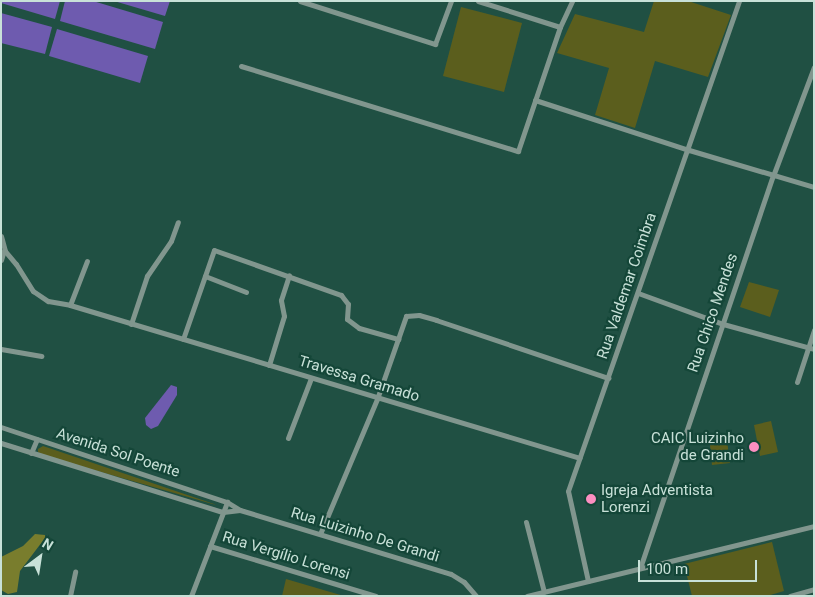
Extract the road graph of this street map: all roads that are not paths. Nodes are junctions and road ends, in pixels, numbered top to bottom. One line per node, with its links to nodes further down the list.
1 (300, 1): 2 (street)
2 (450, 1)
3 (478, 1): 6 (street)
4 (572, 1): 6 (street)
5 (739, 1): 10 (street, Rua Valdemar Coimbra)
6 (560, 27): 9 (street)
7 (241, 66): 9 (street)
8 (814, 67): 11 (street, Rua Chico Mendes)
9 (535, 100): 10 (street)
10 (688, 150): 11 (street); 21 (street, Rua Valdemar Coimbra)
11 (774, 176): 12 (street); 24 (street, Rua Chico Mendes)
12 (814, 187)
13 (178, 222): 23 (street)
14 (1, 236): 15 (street)
15 (3, 249): 16 (street); 22 (street, Travessa Gramado)
16 (1, 260)
17 (87, 261): 22 (street)
18 (205, 276): 19 (street); 20 (street); 27 (street)
19 (289, 276): 26 (street); 31 (street)
20 (246, 292)
21 (638, 293): 24 (street); 33 (street, Rua Valdemar Coimbra)
22 (70, 306): 23 (street, Travessa Gramado)
23 (131, 324): 27 (street, Travessa Gramado)
24 (723, 324): 28 (street); 49 (street, Rua Chico Mendes)
25 (814, 330): 28 (street)
26 (398, 339): 33 (street); 35 (street)
27 (183, 340): 31 (street, Travessa Gramado)
28 (811, 348): 34 (street)
29 (1, 349): 30 (street)
30 (40, 356)
31 (269, 365): 32 (street, Travessa Gramado)
32 (311, 378): 35 (street, Travessa Gramado); 37 (street)
33 (608, 378): 41 (street, Rua Valdemar Coimbra)
34 (797, 382)
35 (378, 399): 41 (street, Travessa Gramado); 47 (street)
36 (1, 427): 38 (street, Avenida Sol Poente)
37 (288, 438)
38 (37, 439): 40 (street); 42 (street, Avenida Sol Poente)
39 (1, 443): 40 (street, Avenida Sol Poente)
40 (31, 453): 44 (street, Avenida Sol Poente)
41 (580, 458): 51 (street, Rua Valdemar Coimbra)
42 (227, 502): 43 (street, Rua Luizinho De Grandi); 44 (street)
43 (240, 510): 44 (street, Rua Luizinho De Grandi); 47 (street, Rua Luizinho De Grandi)
44 (223, 512): 48 (street)
45 (526, 522): 53 (street)
46 (814, 526): 49 (street)
47 (320, 534): 58 (street, Rua Luizinho De Grandi)
48 (210, 546): 56 (street, Rua Vergílio Lorensi); 57 (street, Rua Vergílio Lorensi)
49 (640, 568): 51 (street)
50 (75, 572): 55 (street)
51 (588, 581): 53 (street)
52 (814, 589): 54 (street)
53 (544, 592): 59 (street)
54 (802, 594): 60 (street)
55 (70, 596)
56 (191, 596)
57 (376, 596)
58 (476, 596)
59 (528, 596)
60 (790, 596)

